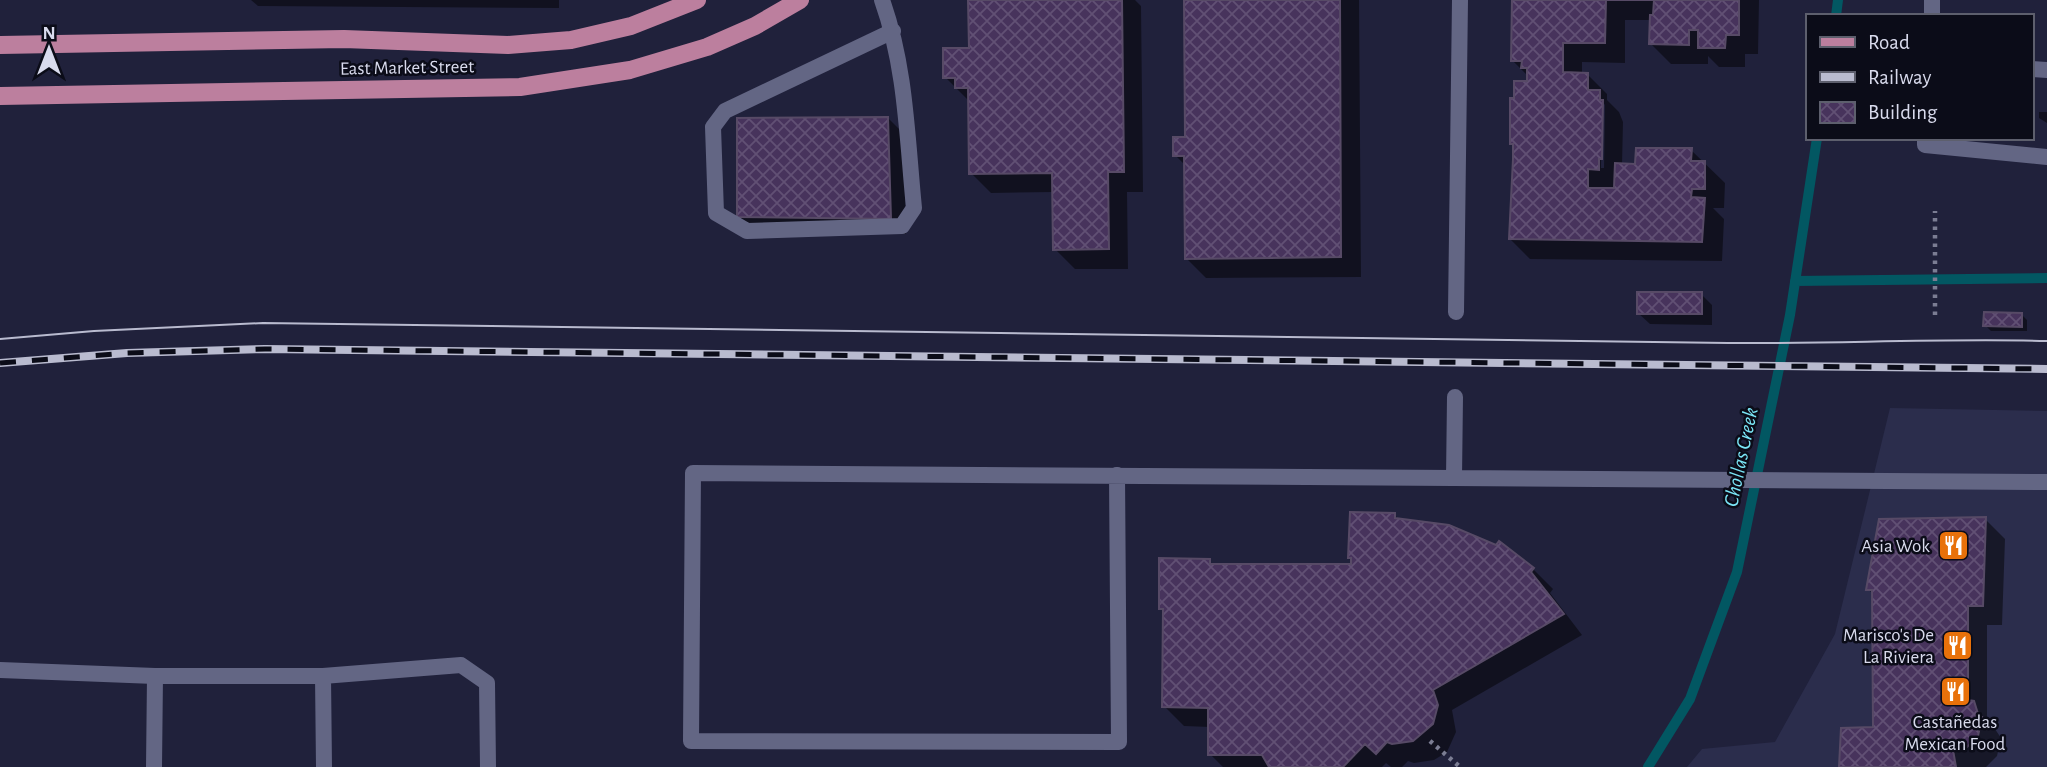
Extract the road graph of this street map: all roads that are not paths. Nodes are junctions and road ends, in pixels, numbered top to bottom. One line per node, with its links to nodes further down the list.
1 (697, 0): 6 (main road, East Market Street)
2 (800, 0): 7 (main road, East Market Street)
3 (882, 0): 5 (lane)
4 (1460, 0): 10 (lane)
5 (893, 32): 5 (lane)
6 (0, 45)
7 (0, 96)
8 (1925, 140): 9 (lane)
9 (2047, 157)
10 (1456, 312)
11 (1455, 397): 13 (lane)
12 (1117, 475): 12 (lane); 13 (lane)
13 (1454, 478): 14 (lane)
14 (2047, 482)
15 (0, 670): 16 (lane)
16 (155, 676): 17 (lane); 18 (lane)
17 (323, 676): 19 (lane); 20 (lane)
18 (155, 767)
19 (324, 767)
20 (488, 767)

